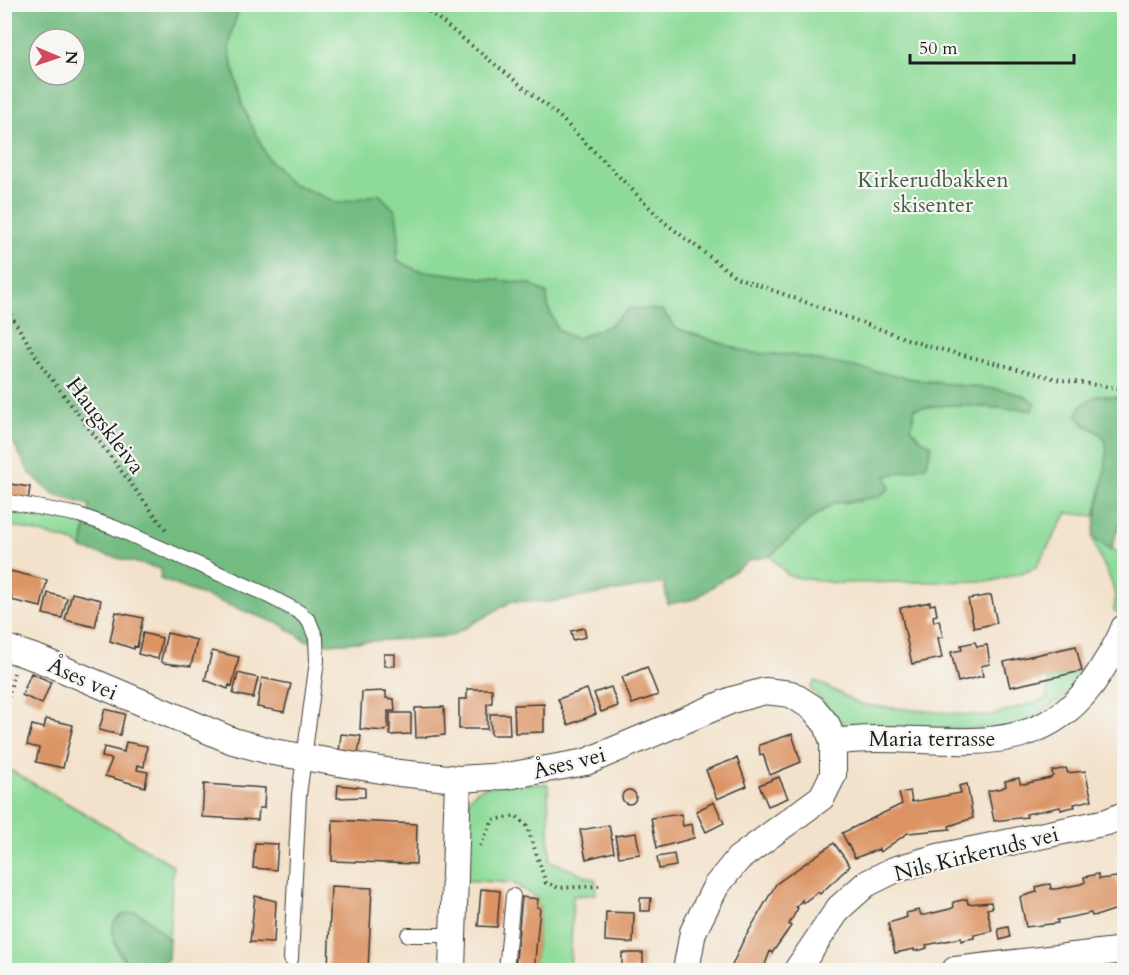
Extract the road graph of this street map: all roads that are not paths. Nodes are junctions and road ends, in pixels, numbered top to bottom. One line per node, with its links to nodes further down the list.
1 (4, 501): 5 (lane)
2 (1125, 628): 4 (street, Maria terrasse)
3 (12, 649): 5 (street, Åses vei)
4 (833, 742): 6 (street, Åses vei); 15 (street, Åses vei)
5 (305, 758): 6 (street, Åses vei); 12 (lane)
6 (458, 779): 10 (street)
7 (1125, 815): 16 (street, Nils Kirkeruds vei)
8 (513, 896): 14 (lane)
9 (408, 935): 10 (lane)
10 (453, 936): 13 (street)
11 (1125, 950): 17 (street)
12 (291, 959)
13 (452, 970)
14 (506, 970)
15 (686, 970)
16 (797, 970)
17 (955, 970)

